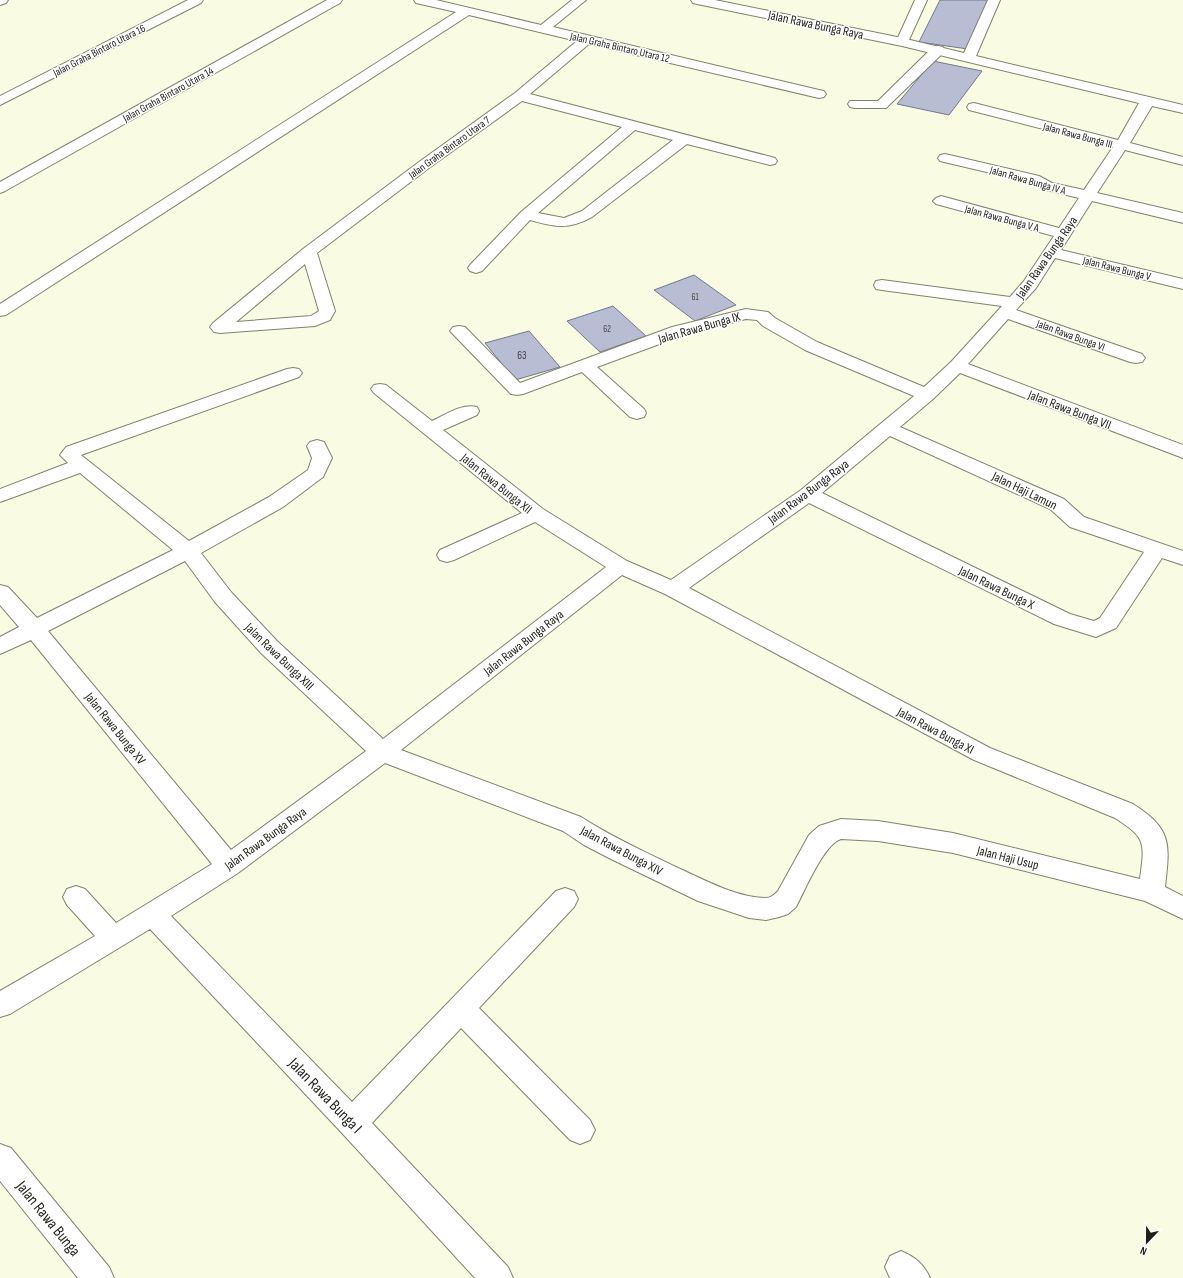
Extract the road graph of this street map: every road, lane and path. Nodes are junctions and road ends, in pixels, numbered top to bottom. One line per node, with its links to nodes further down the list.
1 (197, 0): 17 (street, Jalan Graha Bintaro Utara 16)
2 (336, 0): 27 (street, Jalan Graha Bintaro Utara 14)
3 (420, 0): 8 (street, Jalan Graha Bintaro Utara 12)
4 (580, 0): 9 (street)
5 (697, 0): 11 (street, Jalan Rawa Bunga Raya)
6 (921, 0): 11 (street)
7 (994, 0): 13 (street)
8 (467, 11): 9 (street, Jalan Graha Bintaro Utara 12); 39 (street)
9 (543, 29): 10 (street, Jalan Graha Bintaro Utara 12)
10 (587, 39): 14 (street, Jalan Graha Bintaro Utara 12); 15 (street, Jalan Graha Bintaro Utara 7)
11 (902, 42): 12 (street, Jalan Rawa Bunga Raya)
12 (938, 50): 13 (street, Jalan Rawa Bunga Raya); 18 (street)
13 (968, 58): 16 (street, Jalan Rawa Bunga Raya)
14 (819, 94)
15 (520, 96): 21 (street); 33 (street, Jalan Graha Bintaro Utara 7)
16 (1148, 100): 20 (street); 23 (street, Jalan Rawa Bunga Raya)
17 (0, 101)
18 (855, 104)
19 (974, 107): 23 (street, Jalan Rawa Bunga III)
20 (1183, 109)
21 (633, 125): 22 (street); 30 (street)
22 (685, 138): 25 (street); 30 (street)
23 (1121, 146): 26 (street, Jalan Rawa Bunga III); 28 (street, Jalan Rawa Bunga Raya)
24 (945, 158): 28 (street, Jalan Rawa Bunga IV A)
25 (770, 161)
26 (1183, 161)
27 (0, 188)
28 (1088, 196): 31 (street, Jalan Rawa Bunga IV A); 32 (street, Jalan Rawa Bunga Raya)
29 (941, 201): 32 (street, Jalan Rawa Bunga V A)
30 (526, 215): 35 (street)
31 (1183, 218)
32 (1063, 234): 34 (street, Jalan Rawa Bunga Raya)
33 (308, 252): 33 (street, Jalan Graha Bintaro Utara 7)
34 (1051, 252): 36 (street, Jalan Rawa Bunga V); 38 (street, Jalan Rawa Bunga Raya)
35 (476, 268)
36 (1183, 284)
37 (882, 285): 38 (street, Jalan Rawa Bunga VI)
38 (1010, 307): 41 (street, Jalan Rawa Bunga VI); 43 (street, Jalan Rawa Bunga Raya)
39 (0, 311)
40 (459, 331): 42 (street, Jalan Rawa Bunga IX)
41 (1136, 358)
42 (584, 365): 46 (street, Jalan Rawa Bunga IX); 48 (street)
43 (957, 366): 46 (street, Jalan Rawa Bunga Raya); 52 (street, Jalan Rawa Bunga VII)
44 (294, 373): 53 (street, Jalan Rawa Bunga XIII)
45 (380, 389): 50 (street, Jalan Rawa Bunga XII)
46 (927, 395): 49 (street, Jalan Rawa Bunga Raya)
47 (470, 412): 50 (street)
48 (637, 413)
49 (888, 428): 54 (street, Jalan Rawa Bunga Raya); 57 (street, Jalan Haji Lamun)
50 (429, 429): 56 (street, Jalan Rawa Bunga XII)
51 (317, 446): 58 (street)
52 (1183, 452)
53 (82, 465): 55 (street); 58 (street, Jalan Rawa Bunga XIII)
54 (808, 494): 57 (street, Jalan Rawa Bunga X); 62 (street, Jalan Rawa Bunga Raya)
55 (0, 496)
56 (536, 514): 59 (street); 61 (street, Jalan Rawa Bunga XII)
57 (1157, 549): 60 (street, Jalan Haji Lamun)
58 (188, 551): 64 (street); 66 (street, Jalan Rawa Bunga XIII)
59 (447, 556)
60 (1183, 558)
61 (620, 566): 62 (street); 66 (street, Jalan Rawa Bunga Raya)
62 (673, 589): 69 (street, Jalan Rawa Bunga XI)
63 (0, 592): 64 (street, Jalan Rawa Bunga XV)
64 (34, 629): 65 (street); 68 (street, Jalan Rawa Bunga XV)
65 (0, 646)
66 (382, 752): 67 (street, Jalan Rawa Bunga XIV); 68 (street, Jalan Rawa Bunga Raya)
67 (828, 833): 69 (street, Jalan Haji Usup)
68 (229, 866): 73 (street, Jalan Rawa Bunga Raya)
69 (1151, 892): 72 (street, Jalan Haji Usup)
70 (76, 897): 74 (street)
71 (565, 899): 76 (street)
72 (1183, 908)
73 (152, 914): 74 (street, Jalan Rawa Bunga Raya); 77 (street, Jalan Rawa Bunga I)
74 (114, 938): 75 (street, Jalan Rawa Bunga Raya)
75 (0, 1005)
76 (461, 1009): 77 (street); 78 (street)
77 (352, 1123): 81 (street, Jalan Rawa Bunga I)
78 (580, 1130)
79 (0, 1158): 80 (street, Jalan Rawa Bunga)
80 (98, 1278)
81 (498, 1278)

